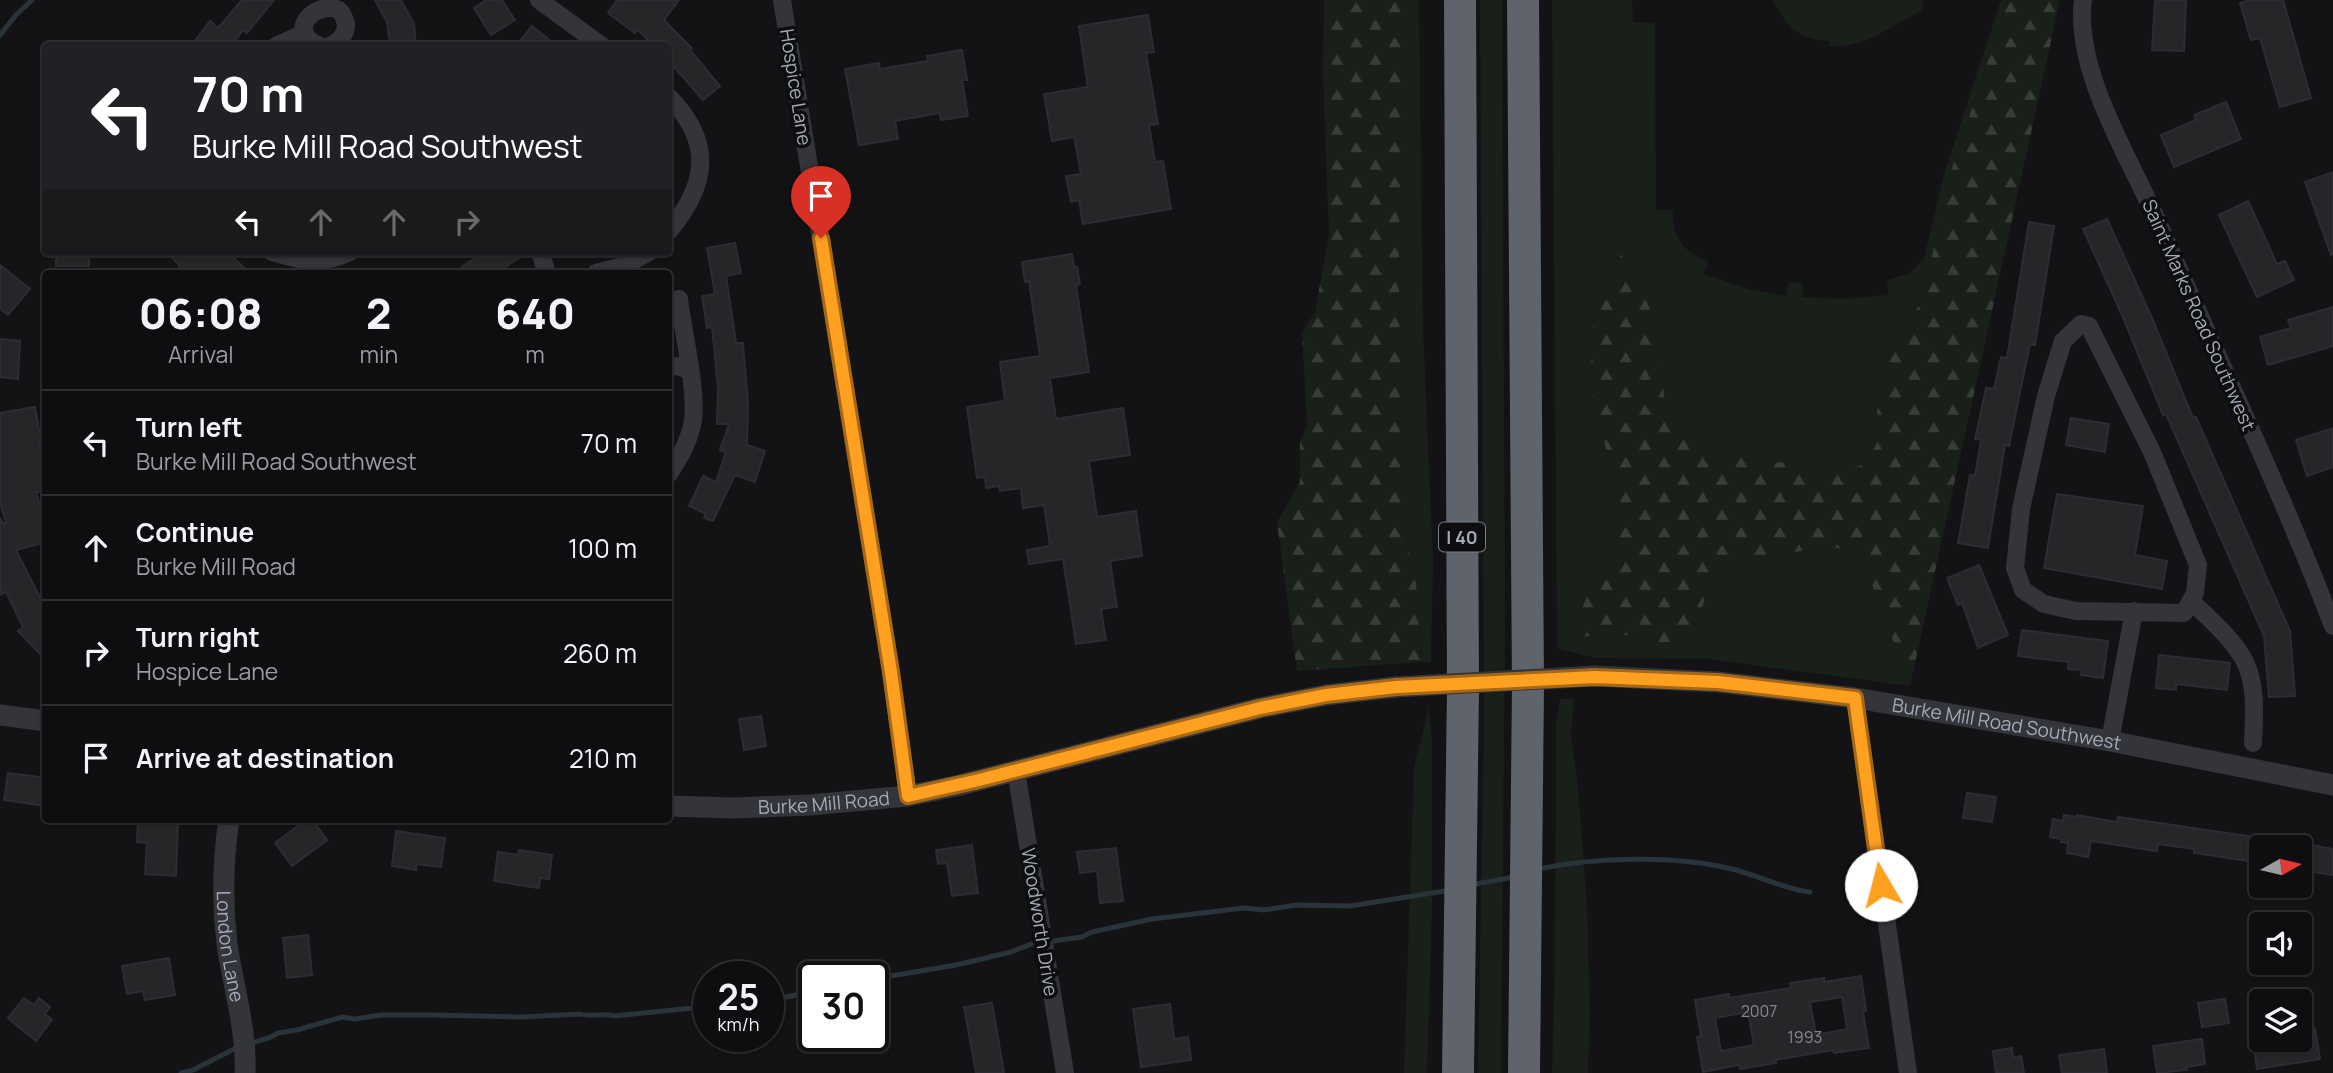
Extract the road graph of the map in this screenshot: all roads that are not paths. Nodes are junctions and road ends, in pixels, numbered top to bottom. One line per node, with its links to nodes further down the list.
1 (539, 0): 11 (street)
2 (782, 0): 35 (street, Hospice Lane)
3 (1460, 0): 40 (highway, I 40)
4 (1523, 0): 13 (highway)
5 (1532, 0): 13 (highway)
6 (2083, 0): 26 (street, Saint Marks Road Southwest)
7 (305, 33): 8 (street); 9 (street); 10 (street)
8 (285, 42)
9 (313, 42)
10 (337, 42)
11 (597, 42)
12 (672, 100): 14 (street)
13 (1523, 118): 41 (highway)
14 (672, 226)
15 (281, 256): 18 (street)
16 (642, 256): 19 (street)
17 (341, 261): 18 (street)
18 (306, 267)
19 (608, 270)
20 (679, 299): 22 (street)
21 (672, 367): 22 (street)
22 (689, 370): 23 (street)
23 (672, 464)
24 (2191, 601): 25 (street); 25 (street); 32 (street)
25 (2134, 611): 31 (street)
26 (2333, 626)
27 (1595, 677): 28 (street, Burke Mill Road Southwest); 33 (street, Burke Mill Road, bridge)
28 (1855, 698): 31 (street, Burke Mill Road Southwest); 42 (street)
29 (0, 715): 30 (street)
30 (42, 720)
31 (2110, 741): 34 (street, Burke Mill Road Southwest)
32 (2253, 743)
33 (1016, 771): 35 (street, Burke Mill Road); 39 (street, Woodworth Drive)
34 (2333, 785)
35 (908, 796): 36 (street, Burke Mill Road)
36 (672, 806)
37 (229, 823): 38 (street, London Lane)
38 (244, 1073)
39 (1065, 1073)
40 (1458, 1073)
41 (1524, 1073)
42 (1908, 1073)

